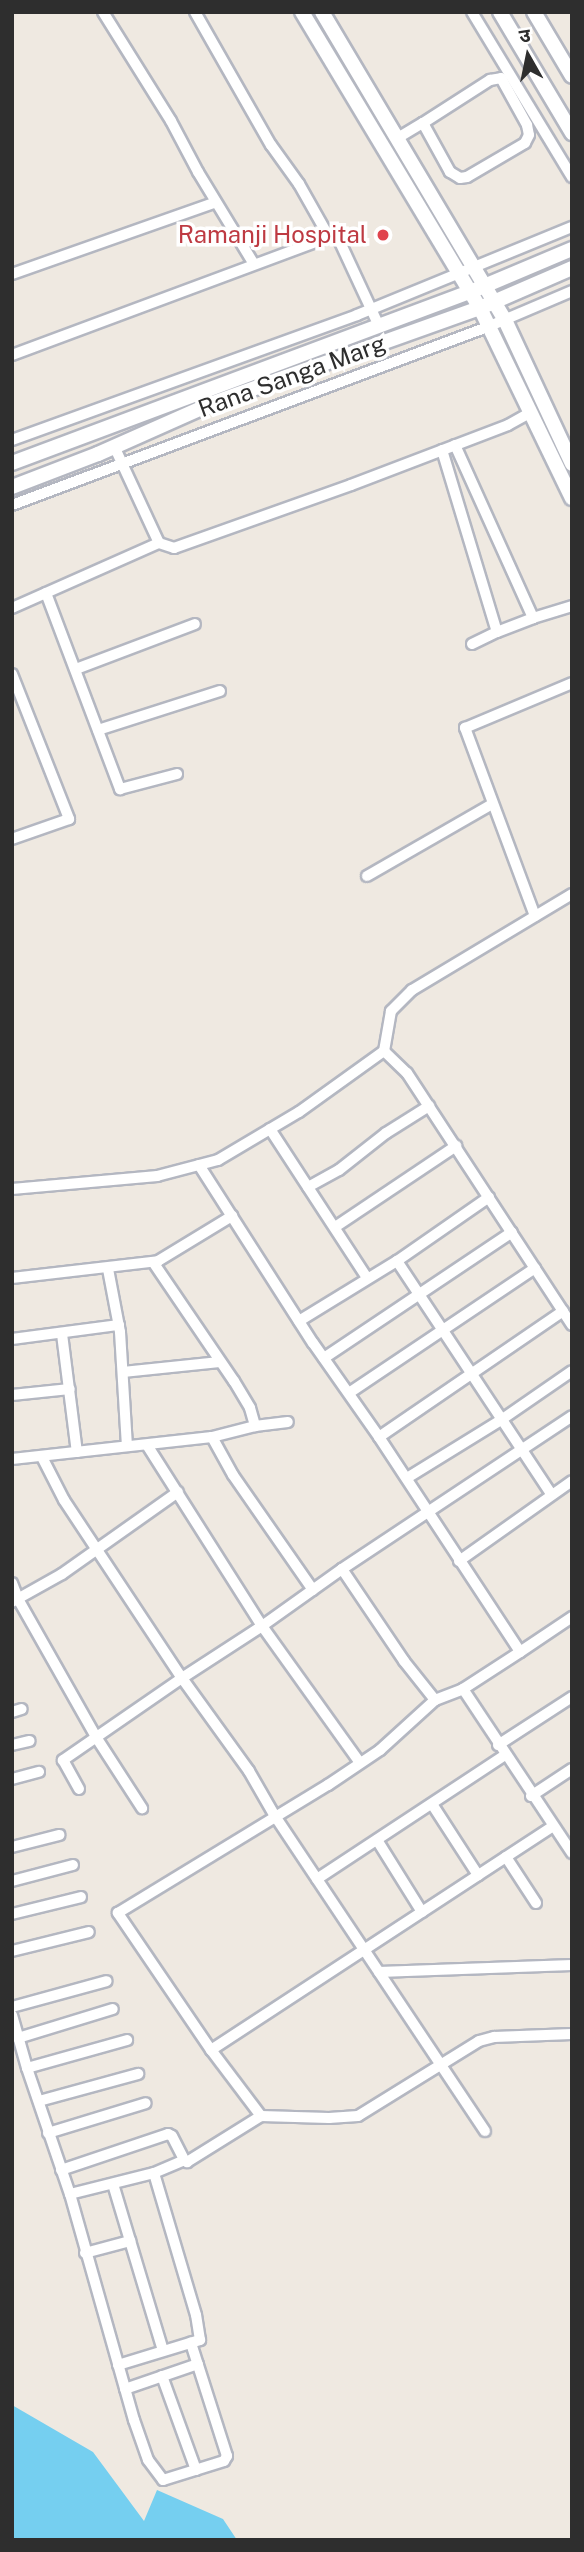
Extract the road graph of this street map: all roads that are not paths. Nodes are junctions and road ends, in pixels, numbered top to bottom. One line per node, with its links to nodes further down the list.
1 (103, 12): 14 (street)
2 (195, 12): 16 (street)
3 (302, 12): 20 (main road)
4 (323, 12): 12 (main road)
5 (500, 12): 11 (main road)
6 (534, 12): 9 (main road)
7 (476, 13): 8 (street)
8 (505, 76): 10 (street); 10 (street); 13 (street)
9 (572, 76)
10 (423, 122): 12 (street)
11 (572, 133)
12 (396, 139): 20 (main road)
13 (572, 177)
14 (216, 202): 18 (street); 21 (street)
15 (572, 227): 20 (street)
16 (329, 237): 18 (street); 26 (street)
17 (572, 249): 22 (main road, Rana Sanga Marg)
18 (254, 264): 30 (street)
19 (572, 268): 25 (main road, Rana Sanga Marg)
20 (467, 269): 22 (main road); 23 (main road); 26 (street)
21 (12, 274)
22 (485, 286): 23 (main road, Rana Sanga Marg); 25 (main road)
23 (470, 292): 25 (main road); 28 (main road, Rana Sanga Marg)
24 (572, 292): 27 (street)
25 (487, 305): 27 (main road); 29 (main road); 35 (main road, Rana Sanga Marg)
26 (371, 309): 28 (street); 33 (street)
27 (504, 318): 29 (street); 32 (main road)
28 (379, 326): 37 (main road, Rana Sanga Marg)
29 (490, 327): 31 (main road); 38 (street)
30 (12, 355)
31 (531, 412): 34 (street); 41 (main road)
32 (566, 436): 39 (main road)
33 (12, 440)
34 (456, 445): 36 (street); 47 (street)
35 (114, 446): 38 (street); 40 (main road, Rana Sanga Marg)
36 (442, 450): 43 (street); 49 (street)
37 (12, 463)
38 (123, 463): 42 (street); 43 (street)
39 (572, 464)
40 (12, 487)
41 (572, 498)
42 (12, 505)
43 (159, 542): 44 (street)
44 (46, 593): 46 (street); 51 (street)
45 (572, 606): 47 (street)
46 (12, 608)
47 (533, 618): 49 (street)
48 (195, 624): 51 (street)
49 (497, 632): 50 (street)
50 (472, 644)
51 (76, 669): 55 (street)
52 (12, 674): 58 (street)
53 (572, 683): 57 (street)
54 (219, 691): 55 (street)
55 (98, 730): 56 (street)
56 (177, 774)
57 (492, 804): 59 (street); 61 (street)
58 (12, 839)
59 (367, 876)
60 (572, 894): 61 (street)
61 (535, 916): 62 (street)
62 (384, 1051): 63 (street); 64 (street)
63 (429, 1106): 65 (street); 67 (street)
64 (270, 1129): 66 (street); 67 (street)
65 (456, 1146): 69 (street); 71 (street)
66 (199, 1165): 68 (street); 70 (street)
67 (308, 1187): 71 (street)
68 (12, 1189)
69 (489, 1197): 72 (street); 73 (street)
70 (232, 1216): 74 (street); 81 (street)
71 (335, 1227): 78 (street)
72 (512, 1232): 75 (street); 79 (street)
73 (397, 1261): 78 (street); 79 (street)
74 (153, 1262): 76 (street); 88 (street)
75 (535, 1268): 80 (street); 84 (street)
76 (108, 1269): 77 (street); 82 (street)
77 (12, 1278)
78 (366, 1278): 81 (street)
79 (419, 1295): 84 (street); 87 (street)
80 (563, 1311): 83 (street); 91 (street)
81 (299, 1321): 87 (street)
82 (118, 1325): 85 (street); 90 (street)
83 (572, 1325)
84 (442, 1330): 91 (street); 93 (street)
85 (62, 1334): 86 (street); 92 (street)
86 (12, 1339)
87 (324, 1358): 93 (street)
88 (219, 1362): 90 (street); 98 (street)
89 (572, 1371): 96 (street)
90 (123, 1372): 102 (street)
91 (472, 1376): 96 (street); 100 (street)
92 (70, 1389): 94 (street); 104 (street)
93 (349, 1393): 100 (street)
94 (12, 1395)
95 (572, 1416): 103 (street)
96 (501, 1420): 103 (street); 107 (street)
97 (288, 1422): 98 (street)
98 (255, 1426): 99 (street)
99 (212, 1437): 101 (street); 116 (street)
100 (379, 1437): 107 (street)
101 (147, 1445): 102 (street); 109 (street)
102 (127, 1446): 104 (street)
103 (522, 1451): 110 (street); 111 (street)
104 (78, 1452): 105 (street)
105 (42, 1457): 106 (street); 112 (street)
106 (12, 1459)
107 (407, 1478): 111 (street)
108 (572, 1481): 110 (street)
109 (178, 1492): 112 (street); 119 (street)
110 (551, 1494): 113 (street)
111 (429, 1512): 113 (street); 114 (street)
112 (96, 1548): 117 (street); 121 (street)
113 (459, 1561): 120 (street)
114 (342, 1569): 116 (street); 124 (street)
115 (12, 1583): 117 (street)
116 (313, 1590): 119 (street)
117 (15, 1601): 125 (street)
118 (572, 1617): 120 (street)
119 (262, 1626): 121 (street); 130 (street)
120 (520, 1652): 122 (street)
121 (182, 1678): 125 (street); 138 (street)
122 (463, 1689): 124 (street); 128 (street)
123 (572, 1697): 128 (street)
124 (435, 1700): 130 (street)
125 (96, 1737): 134 (street); 137 (street)
126 (30, 1741): 127 (street)
127 (12, 1745)
128 (498, 1745): 129 (street)
129 (505, 1755): 135 (street); 136 (street)
130 (360, 1763): 138 (street)
131 (572, 1769): 135 (street)
132 (39, 1772): 133 (street)
133 (12, 1779)
134 (79, 1789)
135 (531, 1796): 139 (street)
136 (432, 1804): 141 (street); 146 (street)
137 (142, 1808)
138 (276, 1818): 147 (street); 165 (street)
139 (552, 1827): 142 (street); 144 (street)
140 (59, 1835): 143 (street)
141 (377, 1840): 147 (street); 151 (street)
142 (570, 1846)
143 (12, 1847)
144 (506, 1857): 146 (street); 150 (street)
145 (73, 1866): 148 (street)
146 (478, 1875): 151 (street)
147 (317, 1880): 155 (street)
148 (12, 1881)
149 (81, 1897): 152 (street)
150 (536, 1903)
151 (422, 1912): 155 (street)
152 (12, 1914)
153 (89, 1932): 154 (street)
154 (12, 1951)
155 (364, 1951): 157 (street); 165 (street)
156 (572, 1965): 157 (street)
157 (380, 1972): 166 (street)
158 (107, 1981): 159 (street)
159 (12, 2007)
160 (113, 2009): 163 (street)
161 (12, 2015): 163 (street)
162 (572, 2034): 166 (street)
163 (18, 2038): 167 (street)
164 (127, 2040): 167 (street)
165 (211, 2050): 171 (street)
166 (439, 2064): 171 (street); 172 (street)
167 (27, 2068): 169 (street)
168 (138, 2074): 169 (street)
169 (38, 2101): 173 (street)
170 (146, 2103): 173 (street)
171 (261, 2116): 174 (street)
172 (485, 2131)
173 (48, 2133): 175 (street)
174 (184, 2160): 175 (street); 176 (street)
175 (61, 2170): 178 (street)
176 (154, 2173): 177 (street); 181 (street)
177 (113, 2184): 178 (street); 179 (street)
178 (70, 2194): 180 (street)
179 (131, 2241): 180 (street); 182 (street)
180 (85, 2253): 184 (street)
181 (191, 2343): 182 (street); 183 (street)
182 (163, 2351): 184 (street)
183 (198, 2364): 185 (street); 187 (street)
184 (118, 2365): 186 (street)
185 (162, 2376): 186 (street); 187 (street)
186 (125, 2389): 187 (street)
187 (196, 2470)

